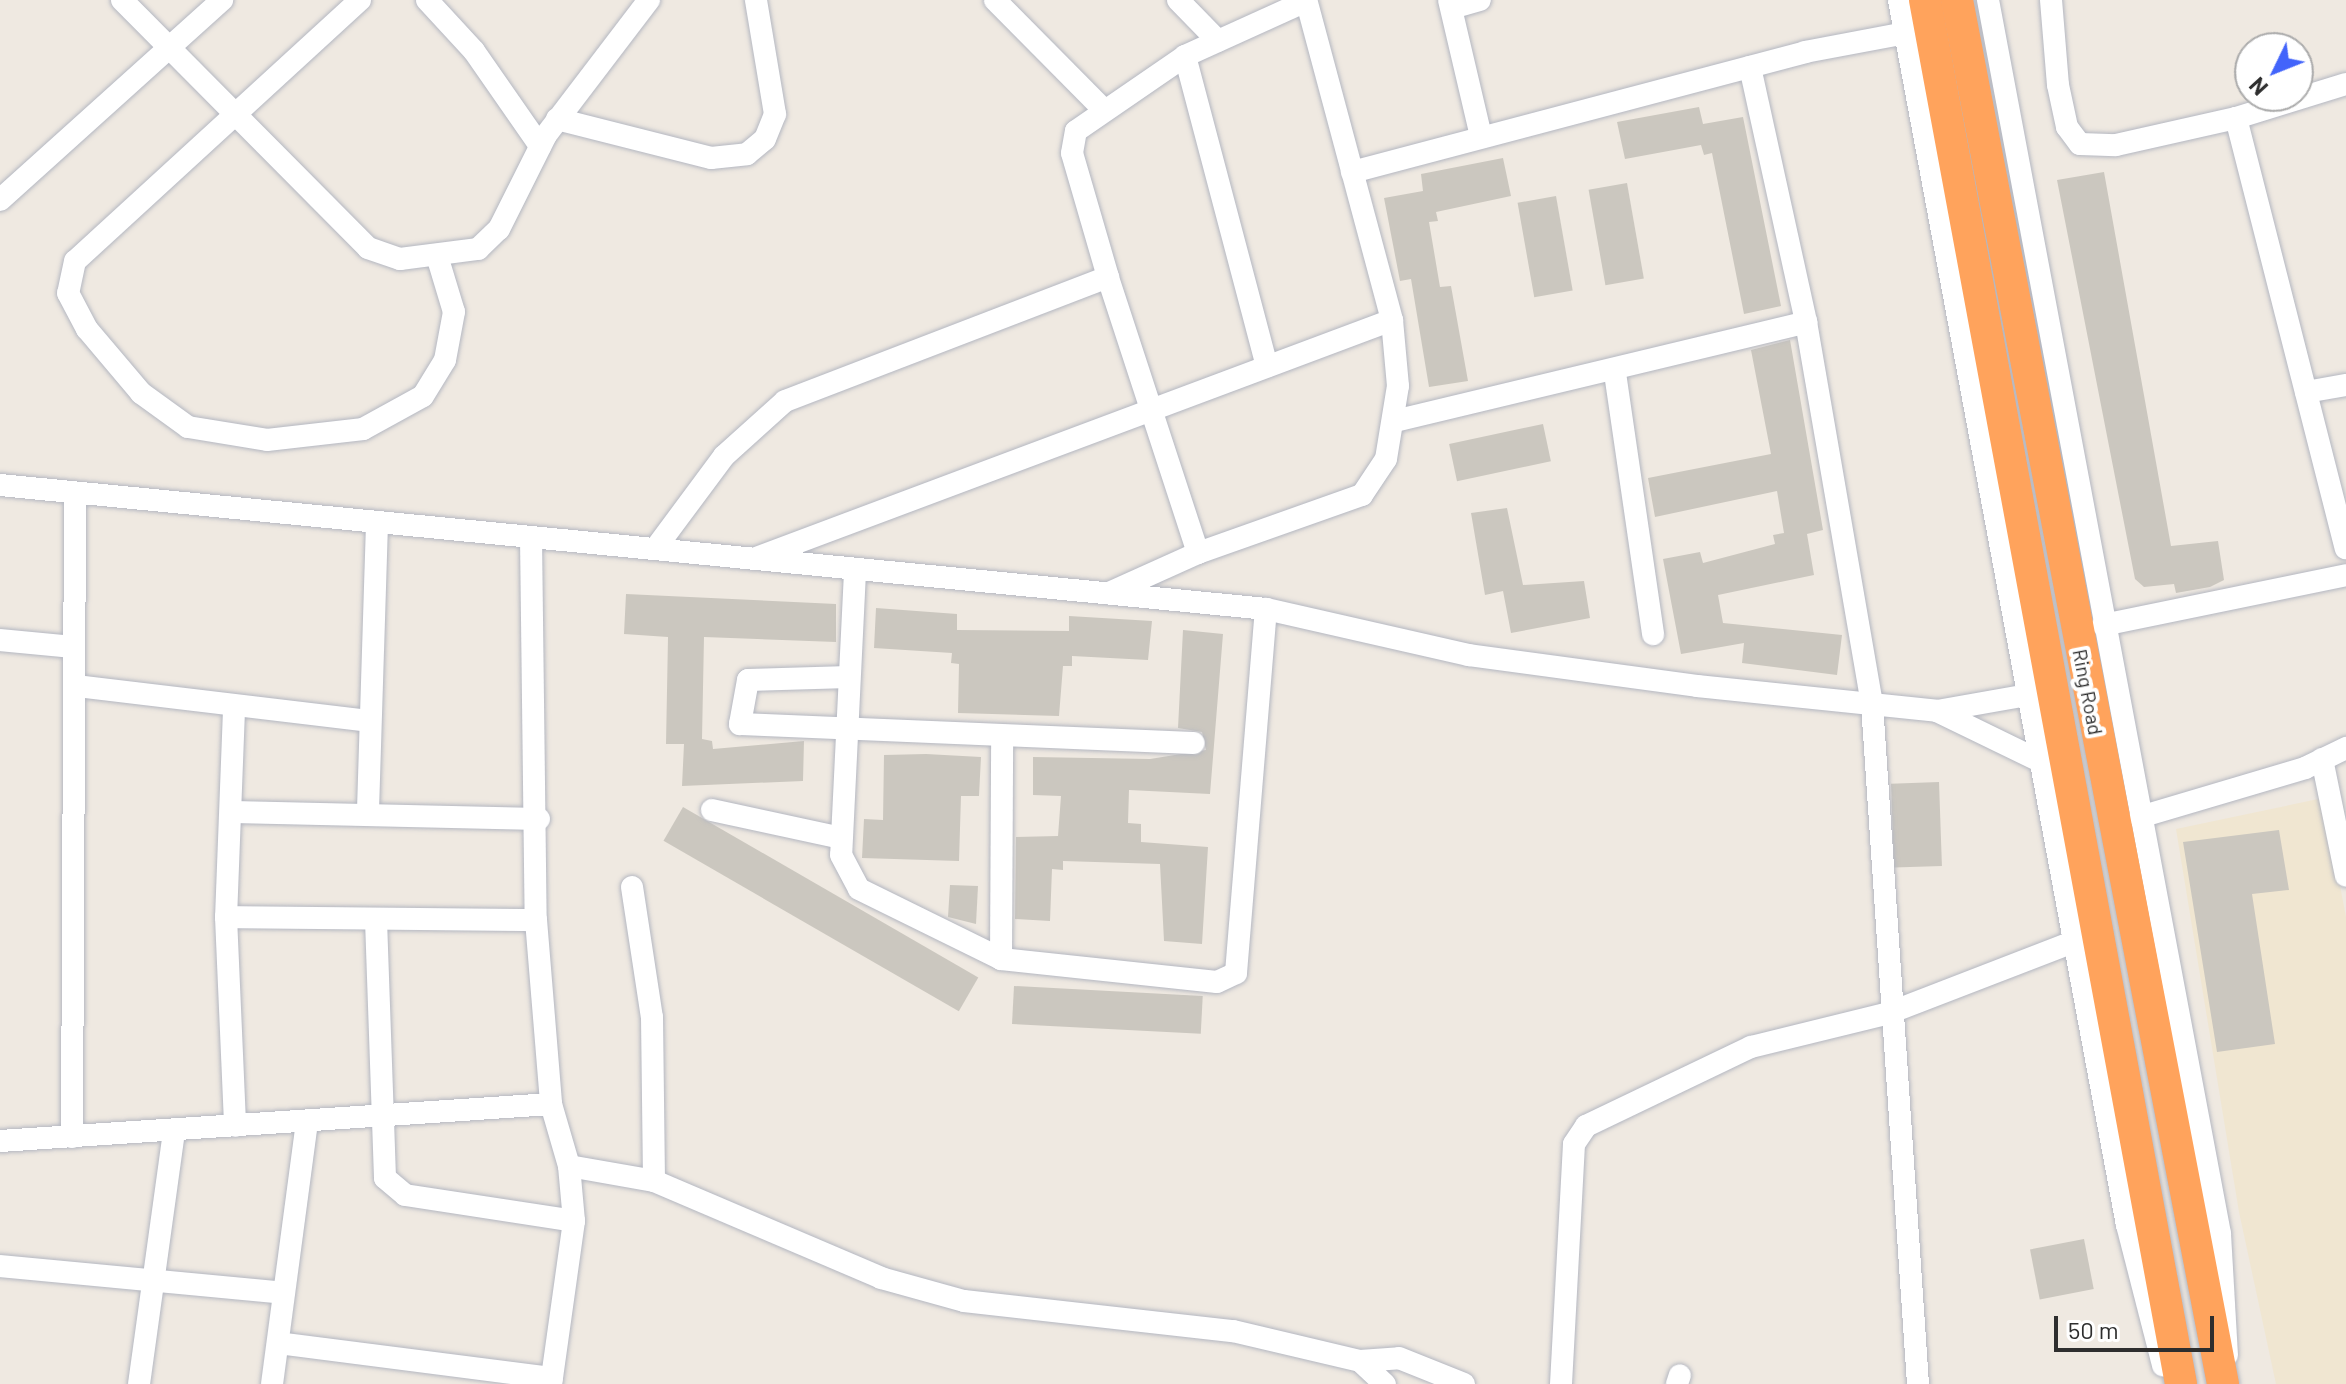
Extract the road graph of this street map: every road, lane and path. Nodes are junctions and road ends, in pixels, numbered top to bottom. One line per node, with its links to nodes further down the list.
1 (122, 0): 19 (street)
2 (222, 0): 19 (street)
3 (360, 0): 23 (street)
4 (427, 0): 28 (street)
5 (649, 0): 26 (street)
6 (756, 0): 26 (street)
7 (995, 0): 24 (street)
8 (1178, 0): 18 (street)
9 (1480, 0): 16 (street)
10 (1899, 0): 17 (street)
11 (1925, 0): 107 (highway, Ring Road)
12 (1957, 0): 108 (highway, Ring Road)
13 (1988, 0): 53 (street)
14 (2051, 0): 25 (street)
15 (1306, 1): 18 (street); 29 (street)
16 (1450, 4): 27 (street)
17 (1906, 33): 21 (street); 59 (street)
18 (1218, 41): 20 (street)
19 (169, 50): 23 (street); 30 (street)
20 (1185, 56): 24 (street); 35 (street)
21 (1750, 67): 27 (street); 34 (street)
22 (2346, 84): 25 (street)
23 (234, 109): 31 (street); 31 (street)
24 (1103, 109): 32 (street)
25 (2236, 118): 38 (street)
26 (557, 119): 28 (street)
27 (1481, 136): 29 (street)
28 (540, 146): 31 (street)
29 (1352, 172): 33 (street)
30 (0, 200)
31 (438, 259)
32 (1108, 277): 39 (street); 46 (street)
33 (1392, 320): 35 (street); 40 (street)
34 (1806, 322): 36 (street); 60 (street)
35 (1267, 366): 39 (street)
36 (1615, 373): 40 (street); 54 (street)
37 (2346, 385): 38 (street)
38 (2306, 392): 45 (street)
39 (1153, 407): 47 (street); 48 (street)
40 (1395, 421): 47 (street)
41 (0, 485): 42 (street)
42 (75, 494): 43 (street); 56 (street)
43 (377, 522): 44 (street); 63 (street)
44 (531, 537): 46 (street); 74 (street)
45 (2346, 548)
46 (655, 549): 48 (street)
47 (1198, 553): 51 (street)
48 (755, 558): 49 (street)
49 (855, 572): 51 (street); 57 (street)
50 (2346, 575): 53 (street)
51 (1106, 595): 52 (street)
52 (1266, 609): 60 (street); 82 (street)
53 (2103, 625): 73 (street)
54 (1653, 634)
55 (0, 640): 56 (street)
56 (73, 647): 58 (street)
57 (849, 677): 64 (street); 64 (street)
58 (76, 686): 61 (street); 89 (street)
59 (2028, 695): 62 (street); 69 (street)
60 (1872, 704): 62 (street); 83 (street)
61 (234, 710): 63 (street); 72 (street)
62 (1937, 711): 69 (street)
63 (368, 721): 70 (street)
64 (847, 729): 65 (street); 75 (street)
65 (1002, 737): 66 (street); 82 (street)
66 (1194, 743)
67 (2346, 748): 68 (street)
68 (2322, 759): 73 (street); 76 (street)
69 (2040, 761): 81 (street)
70 (368, 810): 72 (street); 74 (street)
71 (712, 810): 75 (street)
72 (233, 812): 78 (street)
73 (2140, 817): 108 (street)
74 (539, 819): 80 (street)
75 (841, 838): 82 (street)
76 (2346, 876)
77 (632, 887): 92 (street)
78 (226, 917): 79 (street); 87 (street)
79 (376, 920): 80 (street); 85 (street)
80 (536, 920): 84 (street)
81 (2073, 942): 83 (street); 106 (street)
82 (1001, 959)
83 (1889, 1013): 104 (street); 105 (street)
84 (551, 1104): 85 (street); 91 (street)
85 (382, 1113): 86 (street); 93 (street)
86 (307, 1121): 87 (street); 96 (street)
87 (235, 1126): 88 (street)
88 (174, 1132): 89 (street); 95 (street)
89 (72, 1137): 90 (street)
90 (0, 1141)
91 (569, 1166): 92 (street); 93 (street)
92 (654, 1181): 98 (street)
93 (574, 1221): 99 (street)
94 (0, 1266): 95 (street)
95 (153, 1282): 96 (street); 100 (street)
96 (283, 1293): 97 (street)
97 (278, 1343): 99 (street); 101 (street)
98 (1360, 1361): 102 (street); 103 (street)
99 (551, 1381)
100 (139, 1384)
101 (272, 1384)
102 (1385, 1384)
103 (1464, 1384)
104 (1561, 1384)
105 (1918, 1384)
106 (2168, 1384)
107 (2181, 1384)
108 (2224, 1384)

